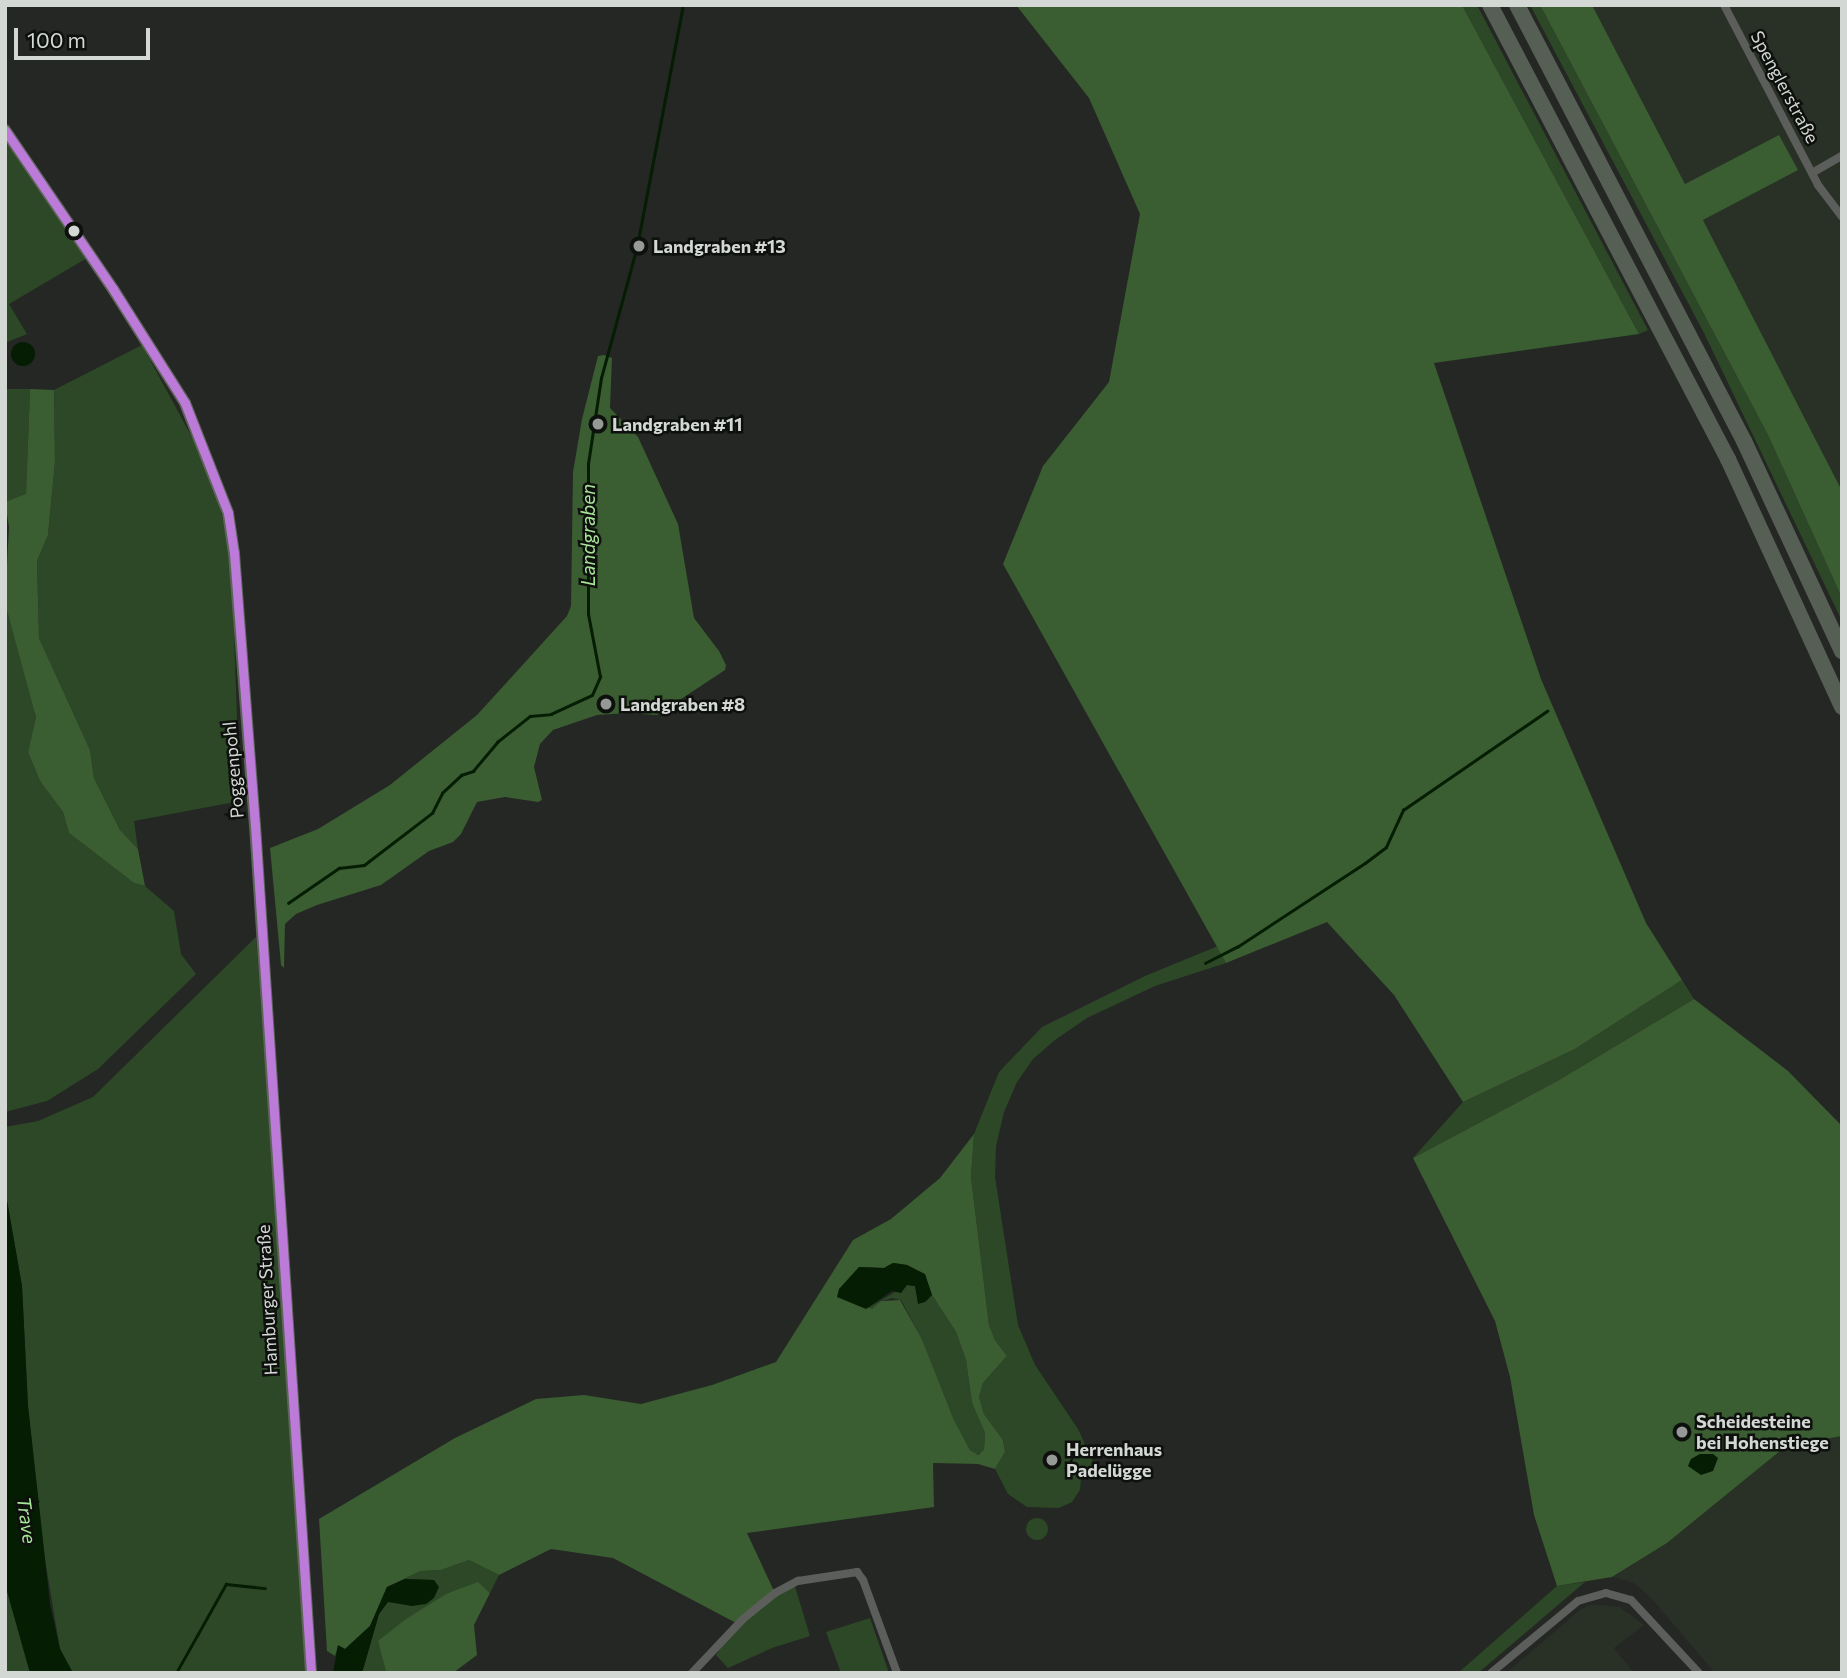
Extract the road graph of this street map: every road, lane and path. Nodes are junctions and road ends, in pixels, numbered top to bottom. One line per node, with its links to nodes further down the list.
1 (1490, 5): 9 (highway)
2 (1517, 5): 8 (highway)
3 (1724, 5): 6 (street, Spenglerstraße)
4 (5, 131): 10 (main road, Poggenpohl)
5 (1842, 156): 6 (street)
6 (1812, 173): 7 (street, Spenglerstraße)
7 (1842, 217)
8 (1842, 651)
9 (1842, 707)
10 (262, 924): 11 (main road, Hamburger Straße)
11 (311, 1673)
12 (692, 1673): 13 (street)
13 (897, 1673)
14 (1491, 1673): 15 (street)
15 (1699, 1673)

